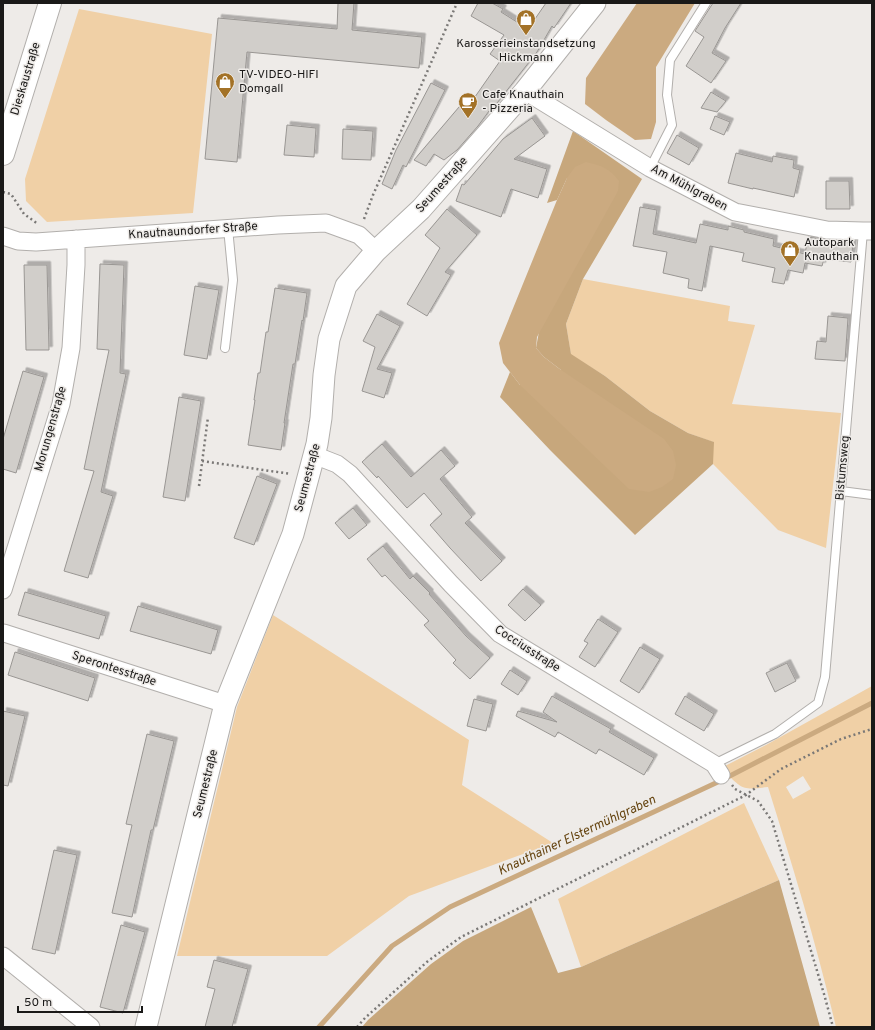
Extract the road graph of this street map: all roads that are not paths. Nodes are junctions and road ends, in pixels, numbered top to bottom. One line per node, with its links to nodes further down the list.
1 (50, 3): 5 (main road, Dieskaustraße)
2 (595, 3): 4 (street, Seumestraße)
3 (706, 3): 6 (lane)
4 (525, 91): 6 (street, Am Mühlgraben); 11 (street, Seumestraße)
5 (3, 154)
6 (650, 168): 8 (street, Am Mühlgraben)
7 (228, 228): 10 (street, Knautnaundorfer Straße); 11 (street, Knautnaundorfer Straße); 12 (lane)
8 (868, 231): 14 (lane, Bistumsweg)
9 (3, 236): 10 (street, Knautnaundorfer Straße)
10 (67, 240): 16 (street, Morungenstraße)
11 (376, 251): 13 (street, Seumestraße)
12 (225, 348)
13 (314, 455): 19 (street, Seumestraße); 20 (street, Cocciusstraße)
14 (840, 491): 15 (lane); 18 (lane, Bistumsweg)
15 (872, 494)
16 (3, 590)
17 (3, 634): 19 (street, Sperontesstraße)
18 (818, 703): 20 (lane, Cocciusstraße)
19 (225, 704): 23 (street, Seumestraße)
20 (718, 769)
21 (3, 956): 22 (street)
22 (91, 1027)
23 (146, 1027)

